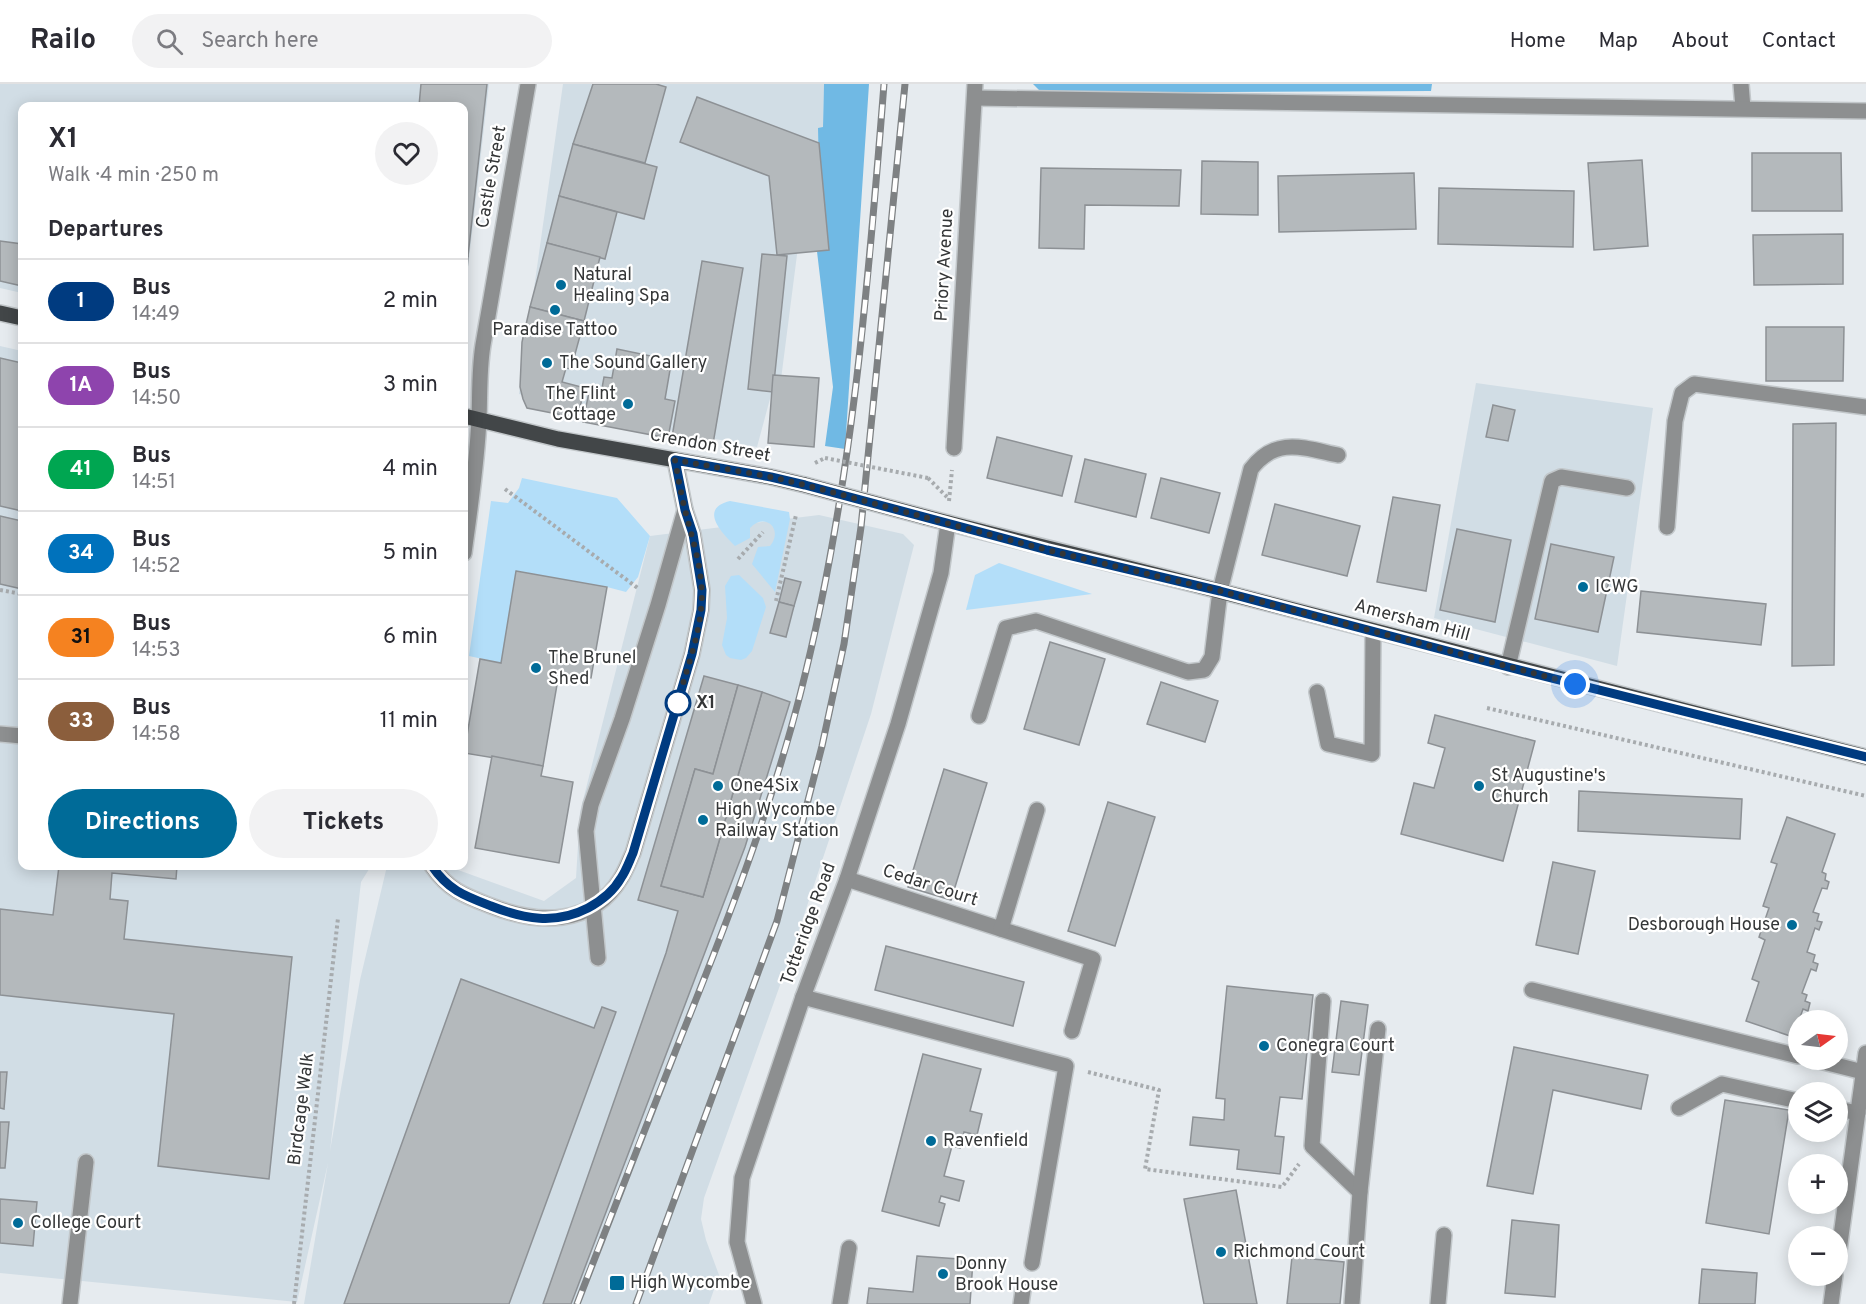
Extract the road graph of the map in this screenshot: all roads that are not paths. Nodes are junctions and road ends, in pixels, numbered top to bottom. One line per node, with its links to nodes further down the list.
1 (528, 84): 9 (street, Castle Street)
2 (1741, 84): 4 (street)
3 (975, 91): 4 (street); 10 (street, Priory Avenue)
4 (1743, 108): 5 (street)
5 (1866, 111)
6 (0, 313): 7 (main road)
7 (18, 317)
8 (1866, 407): 17 (street)
9 (471, 418): 12 (main road, Crendon Street); 16 (street, Castle Street)
10 (954, 448)
11 (1338, 454): 18 (street)
12 (675, 460): 14 (street); 15 (main road, Crendon Street, bridge)
13 (1626, 488): 20 (street)
14 (685, 510): 29 (street); 29 (street)
15 (948, 523): 18 (main road, Amersham Hill); 28 (street, Totteridge Road)
16 (468, 526)
17 (1667, 527)
18 (1220, 591): 19 (main road, Amersham Hill); 22 (street)
19 (1373, 631): 20 (main road, Amersham Hill); 21 (street)
20 (1508, 667): 25 (main road, Amersham Hill)
21 (1317, 692)
22 (979, 716)
23 (0, 734): 24 (street)
24 (18, 736)
25 (1866, 757)
26 (1037, 810): 30 (street)
27 (435, 870): 29 (street)
28 (847, 879): 30 (street, Cedar Court); 33 (street, Totteridge Road)
29 (592, 906): 31 (street)
30 (1001, 929): 36 (street, Cedar Court)
31 (598, 958)
32 (1532, 990): 37 (street)
33 (802, 997): 50 (street); 53 (street, Totteridge Road)
34 (1323, 1001): 46 (street)
35 (1378, 1029): 46 (street)
36 (1072, 1031)
37 (1788, 1054)
38 (1866, 1054): 40 (street)
39 (1848, 1068): 40 (street)
40 (1863, 1072): 44 (street)
41 (1788, 1099): 42 (street)
42 (1680, 1108)
43 (1848, 1111): 44 (street)
44 (1858, 1113): 47 (street)
45 (86, 1162): 52 (street)
46 (1360, 1192): 55 (street)
47 (1842, 1226)
48 (1444, 1235): 56 (street)
49 (849, 1248): 54 (street)
50 (1032, 1263)
51 (1833, 1286): 57 (street)
52 (70, 1304)
53 (754, 1304)
54 (840, 1304)
55 (1352, 1304)
56 (1438, 1304)
57 (1831, 1304)

